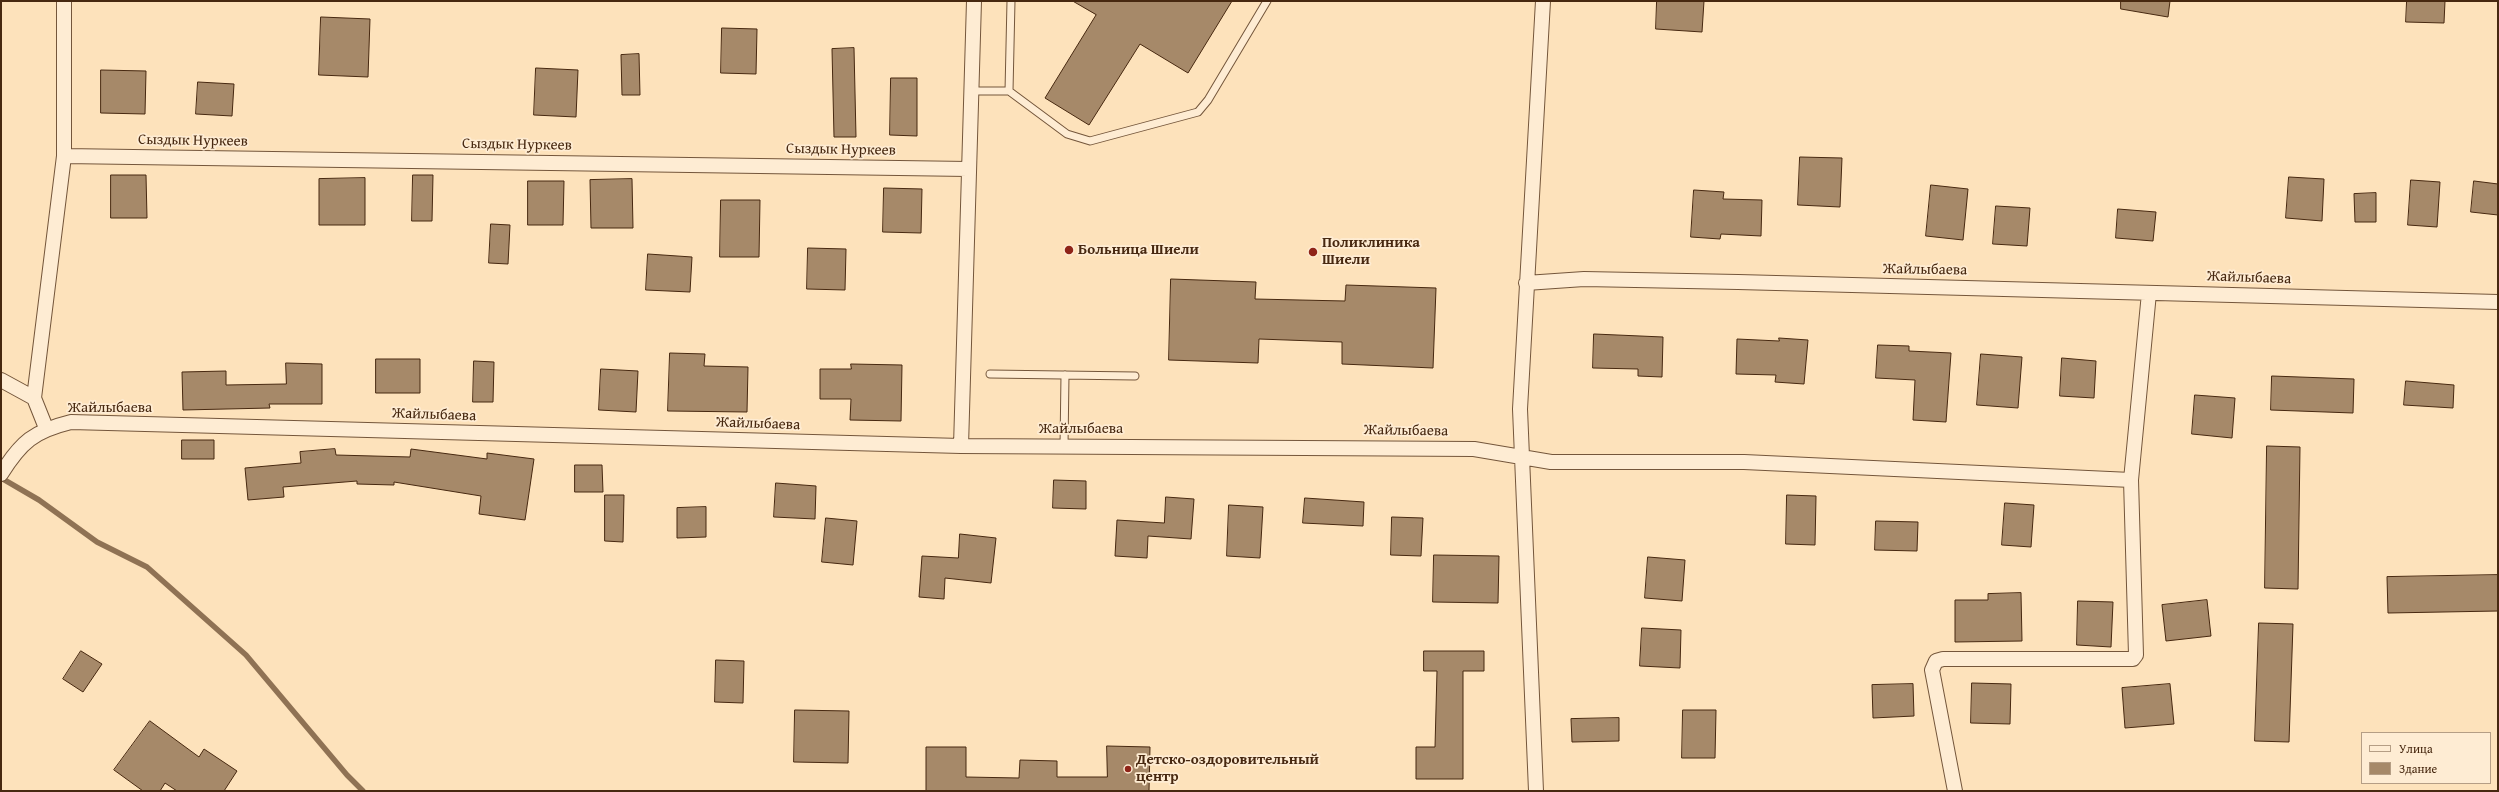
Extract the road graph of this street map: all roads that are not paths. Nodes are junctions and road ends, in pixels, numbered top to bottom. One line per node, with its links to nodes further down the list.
1 (64, 1): 8 (street)
2 (974, 1): 6 (street)
3 (1011, 1): 7 (lane)
4 (1267, 1): 7 (lane)
5 (1543, 1): 10 (street)
6 (972, 91): 7 (lane); 9 (street)
7 (1009, 91)
8 (64, 156): 9 (street, Сыздык Нуркеев); 17 (street)
9 (968, 169): 19 (street)
10 (1526, 283): 11 (street, Жайлыбаева); 21 (street)
11 (2149, 292): 12 (street, Жайлыбаева); 23 (street)
12 (2498, 302)
13 (990, 374): 14 (lane)
14 (1066, 375): 15 (lane); 20 (lane)
15 (1135, 376)
16 (1, 380): 17 (street)
17 (34, 398): 18 (street)
18 (46, 428): 19 (street, Жайлыбаева); 22 (street, Жайлыбаева)
19 (961, 446): 20 (street, Жайлыбаева)
20 (1064, 446): 21 (street, Жайлыбаева)
21 (1521, 457): 23 (street, Жайлыбаева); 24 (street)
22 (4, 469)
23 (2131, 480): 25 (street)
24 (1536, 791)
25 (1955, 791)

